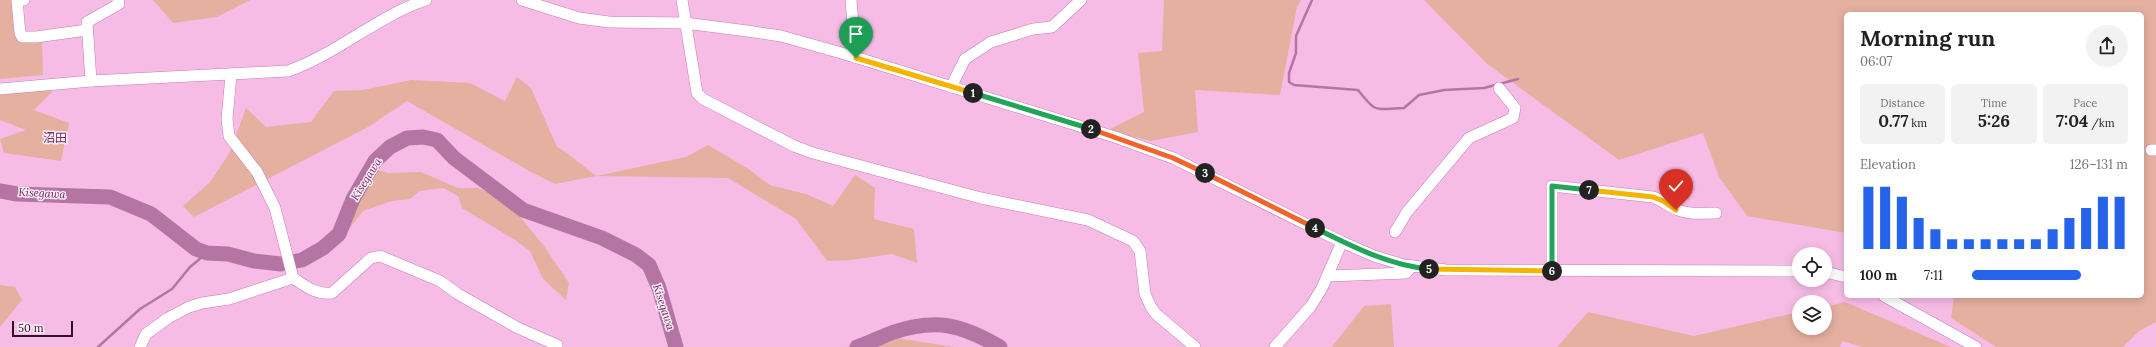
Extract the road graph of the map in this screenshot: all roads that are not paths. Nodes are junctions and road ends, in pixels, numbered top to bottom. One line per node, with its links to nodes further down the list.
1 (24, 0): 9 (street)
2 (118, 0): 9 (street)
3 (426, 0): 11 (street)
4 (522, 0): 8 (street)
5 (682, 0): 8 (street)
6 (851, 0): 10 (street)
7 (1081, 0): 13 (street)
8 (685, 23): 10 (street); 29 (street)
9 (87, 30): 12 (street)
10 (856, 58): 13 (street)
11 (231, 75): 12 (street); 23 (street)
12 (91, 81): 15 (street)
13 (952, 87): 18 (street)
14 (1499, 88): 17 (street)
15 (0, 89)
16 (1716, 213): 20 (street)
17 (1395, 232)
18 (1342, 242): 19 (street); 24 (street)
19 (1412, 266): 20 (street); 24 (street)
20 (1552, 271): 21 (street)
21 (1792, 271)
22 (1832, 274): 25 (street)
23 (293, 276): 27 (street); 28 (street)
24 (1328, 276): 30 (street)
25 (1844, 277)
26 (1888, 298): 31 (street)
27 (140, 347)
28 (557, 347)
29 (1195, 347)
30 (1275, 347)
31 (1976, 347)

